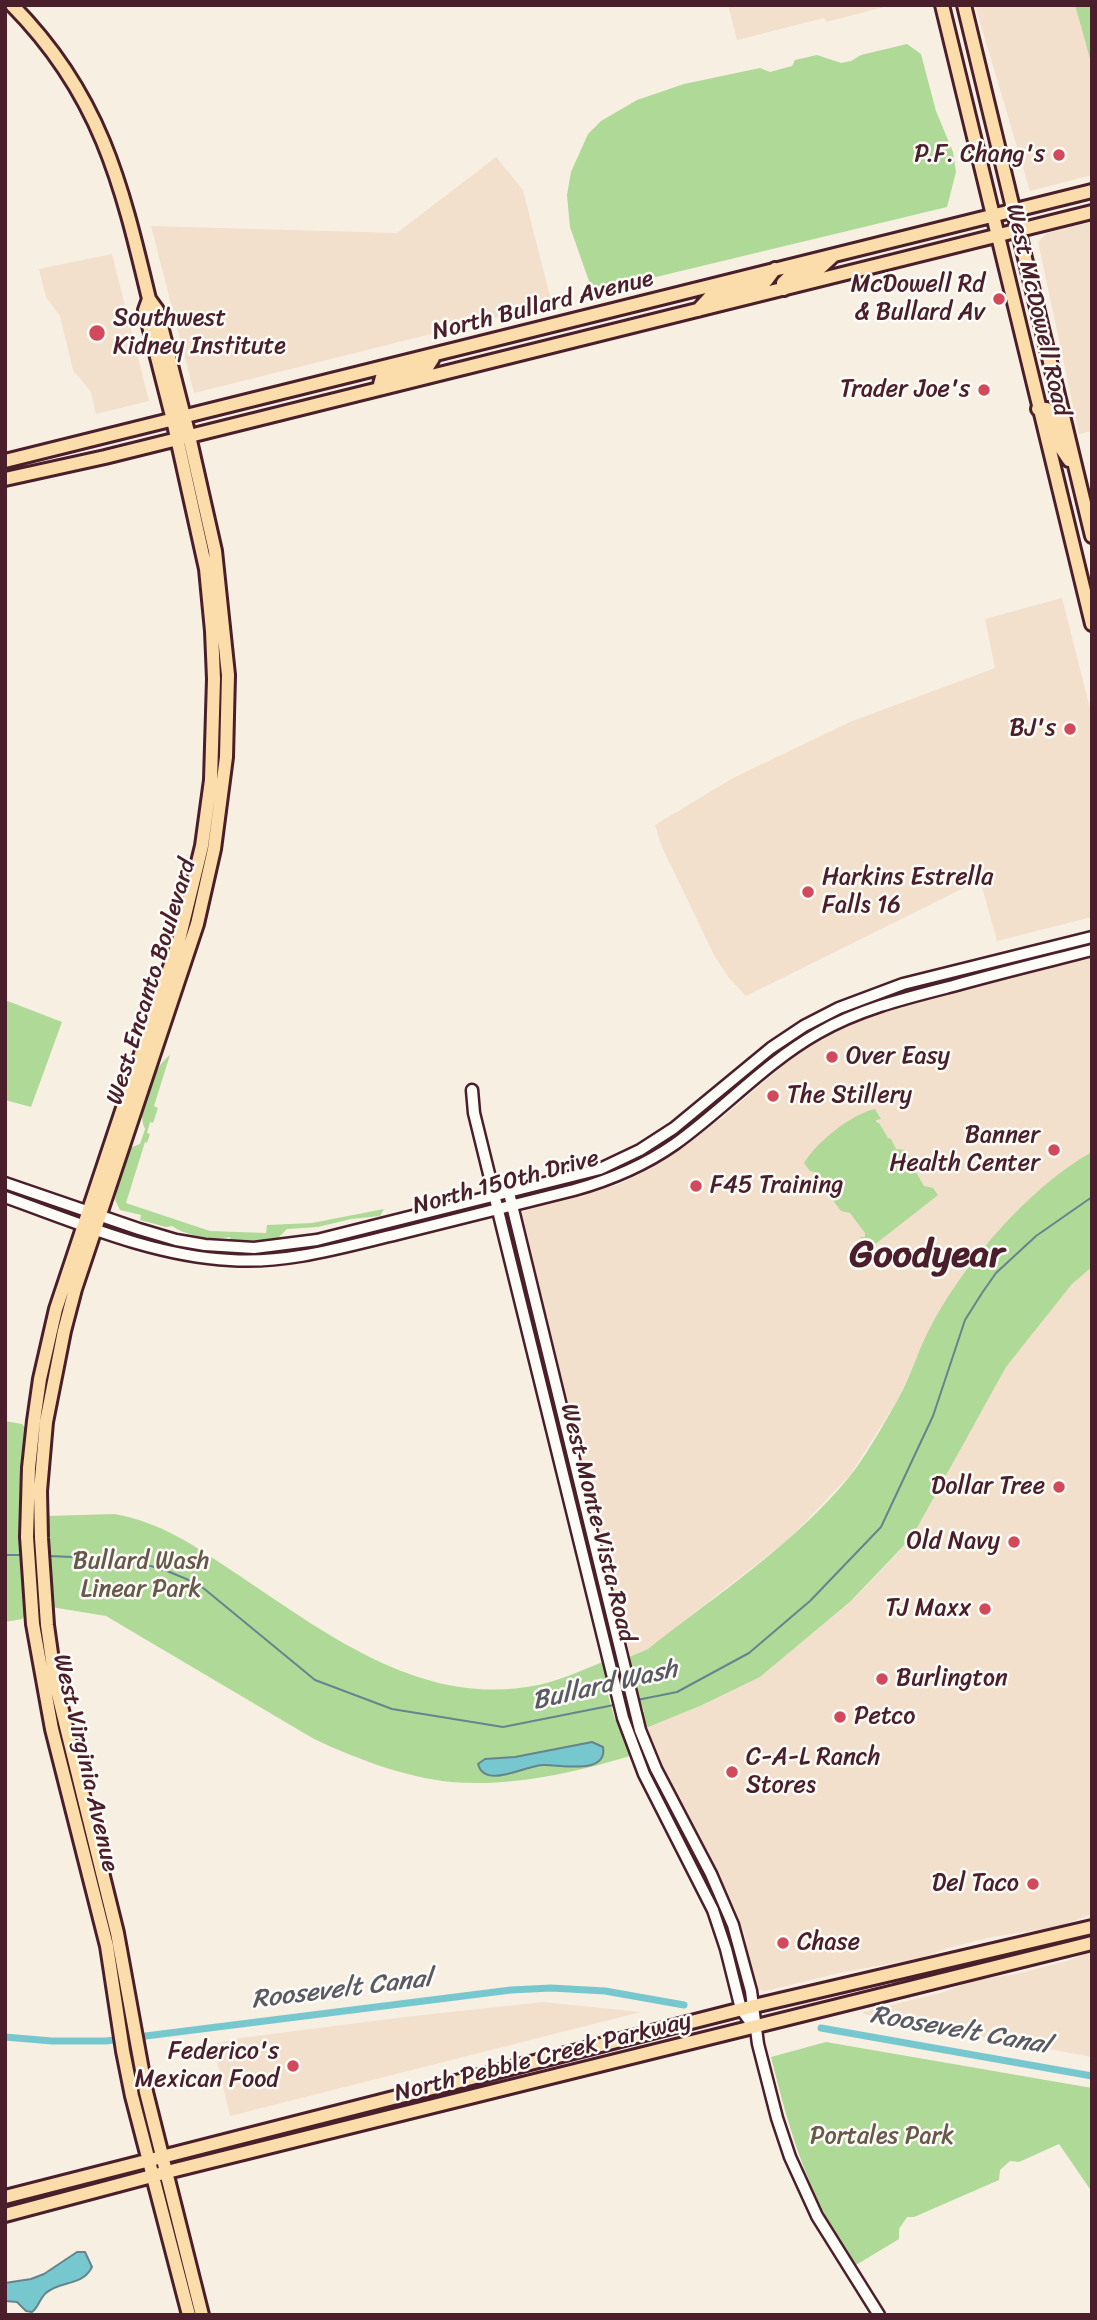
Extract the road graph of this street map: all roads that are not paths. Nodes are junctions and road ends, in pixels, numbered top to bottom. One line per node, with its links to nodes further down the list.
1 (12, 5): 17 (main road, West Encanto Boulevard)
2 (942, 5): 7 (main road, West McDowell Road)
3 (964, 5): 5 (main road, West McDowell Road)
4 (1092, 191): 5 (main road, North Bullard Avenue)
5 (1013, 210): 7 (main road, North Bullard Avenue); 8 (main road, West McDowell Road)
6 (1092, 212): 8 (main road, North Bullard Avenue)
7 (993, 215): 9 (main road, West McDowell Road); 10 (main road, North Bullard Avenue)
8 (1018, 230): 9 (main road, North Bullard Avenue); 20 (main road, West McDowell Road)
9 (998, 235): 12 (main road, North Bullard Avenue); 16 (main road, West McDowell Road)
10 (835, 254): 11 (main road, North Bullard Avenue); 12 (main road)
11 (775, 269): 13 (main road); 14 (main road, North Bullard Avenue)
12 (784, 289): 13 (main road, North Bullard Avenue)
13 (698, 311): 15 (main road, North Bullard Avenue)
14 (435, 355): 15 (main road); 17 (main road, North Bullard Avenue)
15 (379, 388): 18 (main road, North Bullard Avenue)
16 (1038, 409): 20 (main road); 23 (main road, West McDowell Road)
17 (179, 419): 18 (main road, West Encanto Boulevard); 19 (main road, North Bullard Avenue)
18 (183, 437): 21 (main road, North Bullard Avenue); 36 (main road, West Encanto Boulevard)
19 (7, 462)
20 (1075, 469): 22 (main road, West McDowell Road)
21 (5, 479)
22 (1092, 536)
23 (1087, 582): 24 (main road, West McDowell Road)
24 (1092, 624)
25 (1092, 937): 27 (street, North 150th Drive)
26 (1092, 950): 28 (street, North 150th Drive)
27 (771, 1048): 28 (street); 31 (street, North 150th Drive)
28 (779, 1058): 34 (street, North 150th Drive)
29 (472, 1090): 32 (street, West Monte Vista Road)
30 (5, 1183): 36 (street)
31 (509, 1193): 32 (street, North 150th Drive); 34 (street, West Monte Vista Road)
32 (495, 1196): 35 (street, West Monte Vista Road); 37 (street, North 150th Drive)
33 (5, 1197): 36 (street)
34 (512, 1206): 35 (street, North 150th Drive); 39 (street, West Monte Vista Road)
35 (498, 1209): 38 (street, North 150th Drive); 40 (street, West Monte Vista Road)
36 (92, 1220): 37 (street, North 150th Drive); 38 (street, North 150th Drive); 41 (main road, West Virginia Avenue); 41 (main road, West Virginia Avenue)
37 (297, 1244): 38 (street)
38 (299, 1257)
39 (566, 1431): 40 (street); 46 (street, West Monte Vista Road)
40 (554, 1434): 46 (street, West Monte Vista Road)
41 (35, 1576): 47 (main road, West Virginia Avenue)
42 (1092, 1927): 44 (main road, North Pebble Creek Parkway)
43 (1092, 1943): 45 (main road, North Pebble Creek Parkway)
44 (935, 1964): 45 (main road); 46 (main road, North Pebble Creek Parkway)
45 (875, 1997): 48 (main road, North Pebble Creek Parkway)
46 (748, 2007): 48 (street, West Monte Vista Road); 49 (main road, North Pebble Creek Parkway)
47 (126, 2025): 49 (main road, West Virginia Avenue); 50 (main road, West Virginia Avenue)
48 (754, 2027): 51 (main road, North Pebble Creek Parkway); 56 (street, West Monte Vista Road)
49 (162, 2156): 50 (main road, North Pebble Creek Parkway); 51 (main road, West Virginia Avenue)
50 (149, 2159): 51 (main road, West Virginia Avenue); 52 (main road, North Pebble Creek Parkway)
51 (160, 2174): 53 (main road, North Pebble Creek Parkway); 54 (main road, West Virginia Avenue); 55 (main road, West Virginia Avenue)
52 (5, 2197)
53 (5, 2215)
54 (189, 2315)
55 (202, 2315)
56 (879, 2315)

